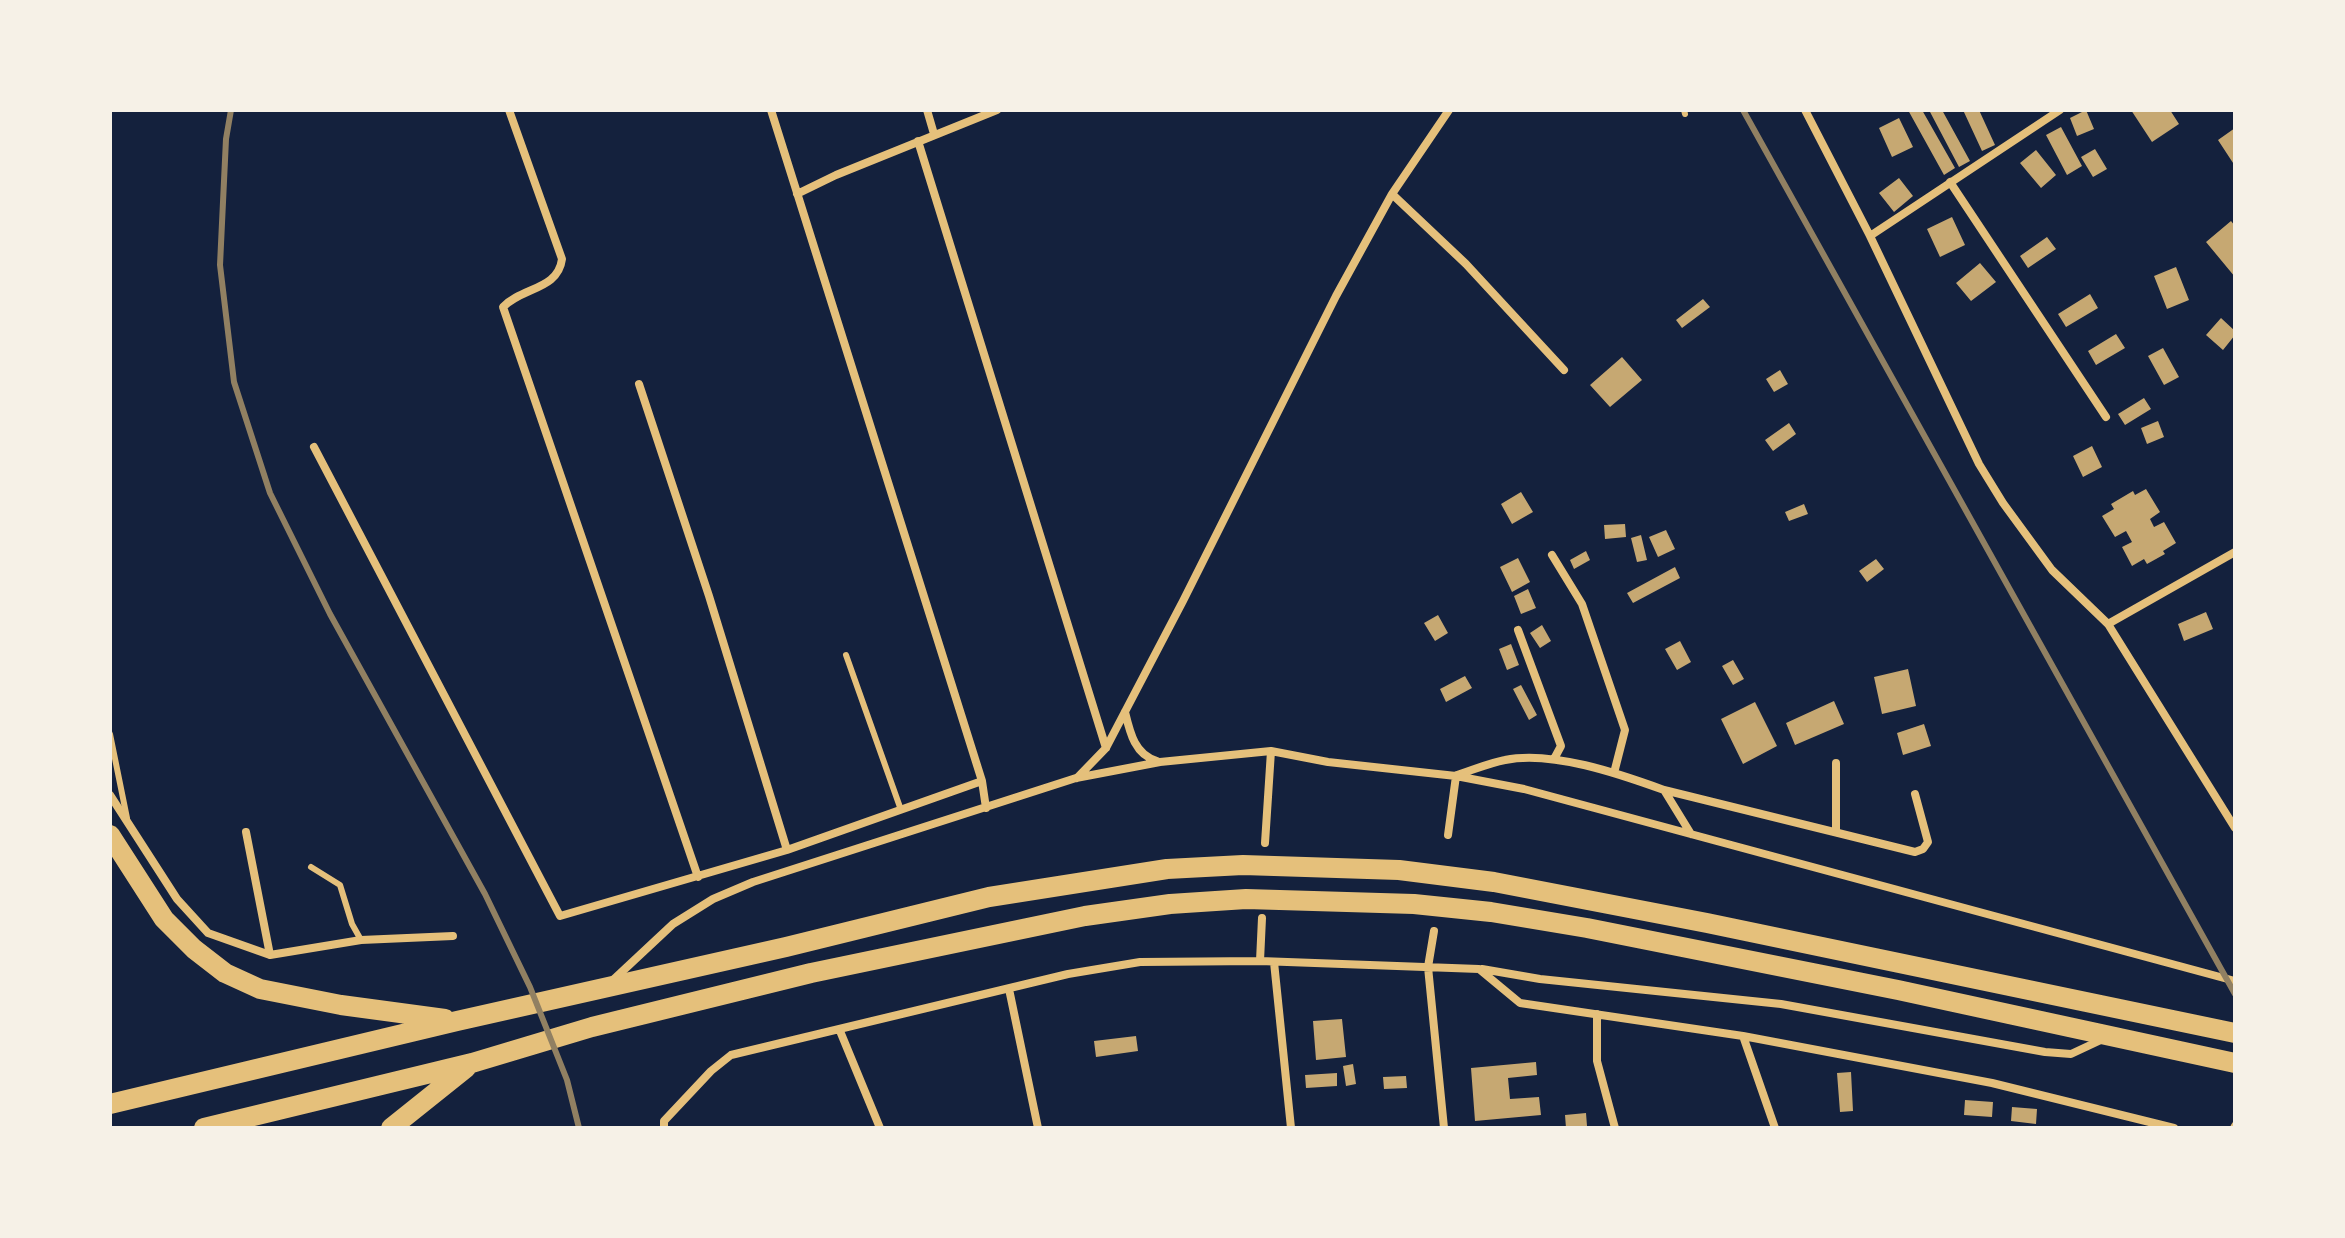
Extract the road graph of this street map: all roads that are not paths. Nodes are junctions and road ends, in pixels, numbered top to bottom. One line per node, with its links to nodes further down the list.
1 (509, 110): 49 (street)
2 (771, 110): 11 (street)
3 (927, 110): 8 (street)
4 (997, 110): 8 (street)
5 (1449, 110): 12 (street)
6 (1805, 110): 13 (street)
7 (2060, 110): 10 (street)
8 (934, 134): 9 (street)
9 (918, 141): 11 (street); 25 (street)
10 (1950, 182): 13 (street); 16 (street)
11 (797, 194): 33 (street)
12 (1392, 194): 14 (street); 23 (street)
13 (1870, 236): 20 (street)
14 (1564, 370)
15 (639, 384): 47 (street)
16 (2106, 417)
17 (314, 447): 49 (street)
18 (2235, 552): 20 (street)
19 (1552, 555): 30 (street)
20 (2108, 624): 40 (street)
21 (1518, 630): 27 (street)
22 (846, 655): 38 (lane)
23 (1125, 712): 25 (street); 28 (street)
24 (110, 734): 39 (lane)
25 (1106, 748): 32 (street)
26 (1271, 751): 28 (street); 31 (street); 46 (street)
27 (1554, 759): 30 (street); 31 (street)
28 (1160, 762): 32 (street)
29 (1836, 763): 41 (street)
30 (1614, 773): 34 (street)
31 (1456, 776): 43 (street); 45 (street)
32 (1076, 778): 37 (street)
33 (982, 781): 37 (street); 38 (street)
34 (1664, 790): 41 (street); 43 (street)
35 (1915, 794): 41 (street)
36 (110, 795): 39 (street)
37 (986, 808): 60 (street)
38 (901, 810): 47 (street)
39 (127, 818): 54 (street)
40 (2235, 828)
41 (1836, 831)
42 (246, 832): 54 (street)
43 (1691, 834): 59 (street)
44 (110, 835): 63 (highway)
45 (1448, 835)
46 (1265, 843)
47 (787, 850): 49 (street)
48 (311, 867): 53 (lane)
49 (698, 877)
50 (1262, 918): 55 (street)
51 (1434, 931): 57 (street)
52 (453, 936): 53 (street)
53 (361, 940): 54 (street)
54 (270, 955)
55 (1260, 961): 56 (street); 61 (street)
56 (1274, 962): 57 (street); 76 (street)
57 (1428, 967): 58 (street); 77 (street)
58 (1479, 969): 62 (street); 67 (street)
59 (2235, 981)
60 (606, 987): 63 (highway); 65 (highway)
61 (1009, 989): 64 (street); 75 (street)
62 (1597, 1014): 66 (street); 78 (street)
63 (457, 1021): 70 (highway)
64 (840, 1031): 73 (street); 74 (street)
65 (2235, 1033)
66 (1743, 1036): 79 (street); 80 (street)
67 (2111, 1036): 68 (highway); 69 (highway)
68 (472, 1063): 71 (highway); 72 (highway)
69 (2235, 1063)
70 (110, 1104)
71 (204, 1128)
72 (391, 1128)
73 (664, 1128)
74 (880, 1128)
75 (1038, 1128)
76 (1291, 1128)
77 (1444, 1128)
78 (1615, 1128)
79 (1775, 1128)
80 (2174, 1128)

